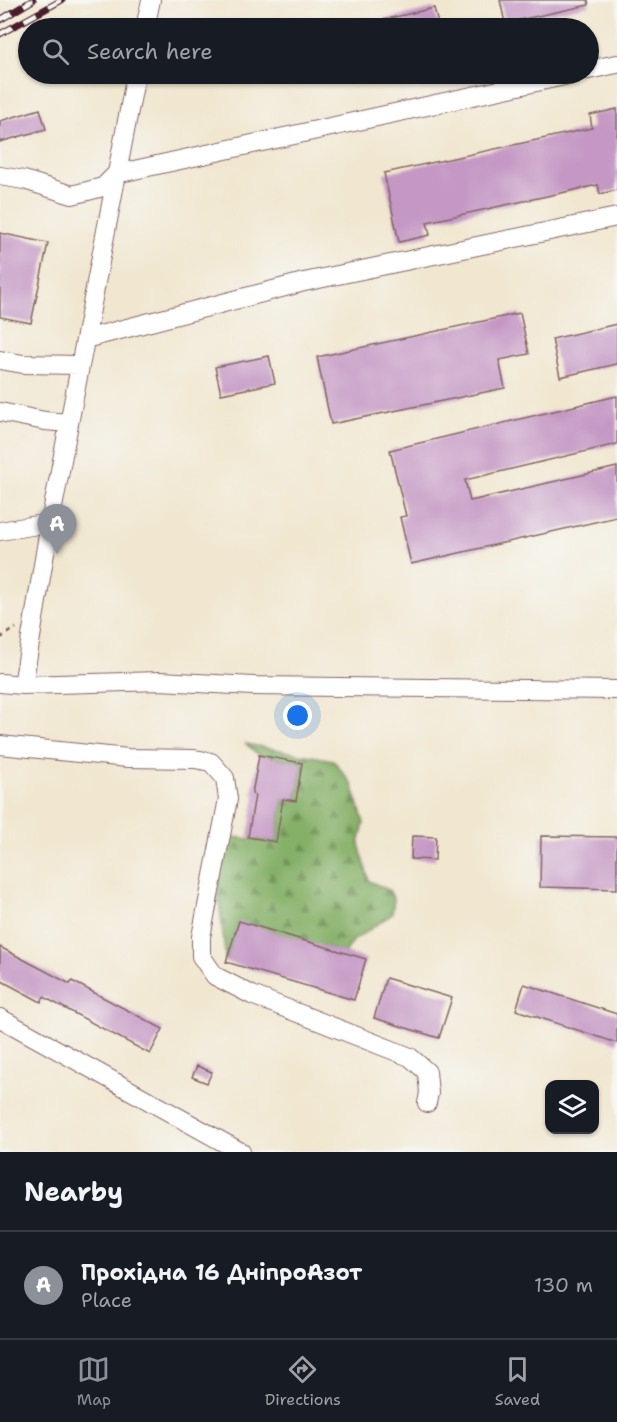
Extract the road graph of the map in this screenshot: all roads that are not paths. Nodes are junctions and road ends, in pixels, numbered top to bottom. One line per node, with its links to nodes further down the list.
1 (151, 0): 2 (street)
2 (147, 18)
3 (617, 64): 4 (street)
4 (599, 68)
5 (134, 84): 7 (street)
6 (527, 84): 7 (street)
7 (116, 174): 8 (street); 10 (street)
8 (0, 176)
9 (617, 218): 10 (street)
10 (85, 339): 12 (street)
11 (0, 360): 12 (street)
12 (80, 365): 14 (street)
13 (0, 412): 14 (street)
14 (69, 423): 15 (street)
15 (50, 524): 16 (street); 18 (street)
16 (0, 531)
17 (0, 683): 18 (street)
18 (23, 685): 19 (street)
19 (617, 690)
20 (0, 745): 22 (street)
21 (0, 1018): 23 (street)
22 (428, 1103)
23 (241, 1152)

